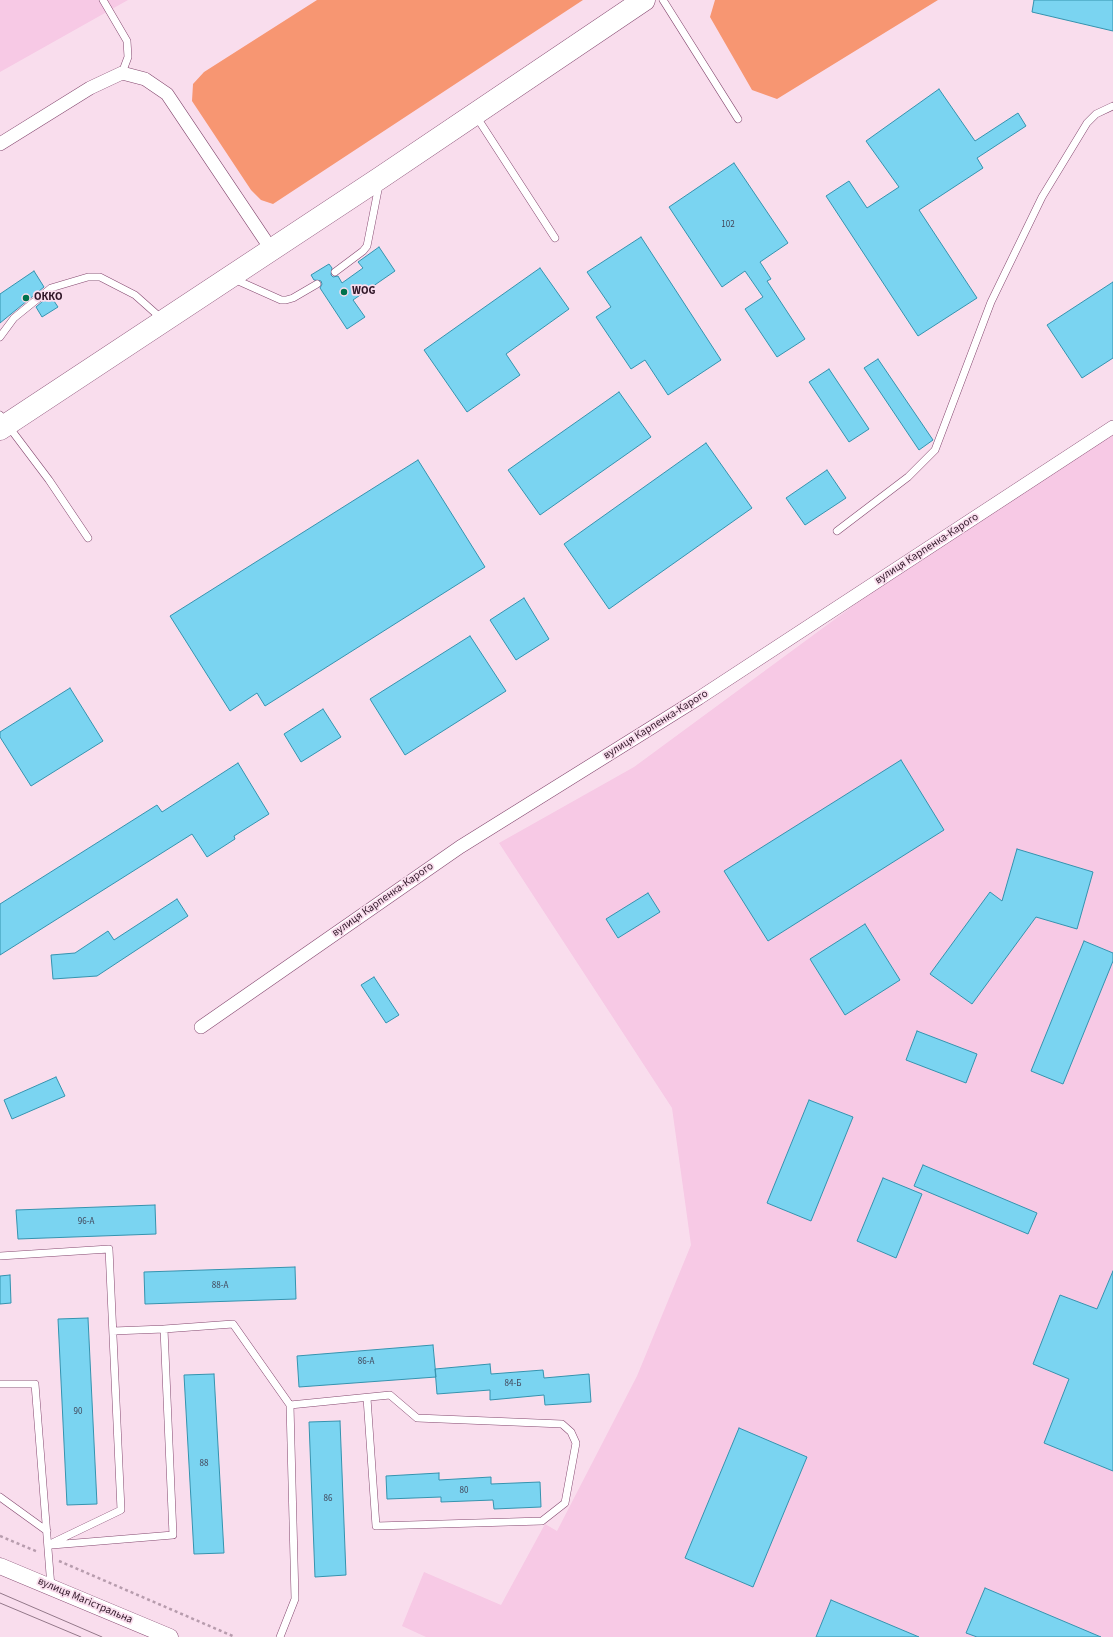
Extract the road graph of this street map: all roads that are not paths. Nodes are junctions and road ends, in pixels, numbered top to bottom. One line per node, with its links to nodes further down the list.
1 (103, 0): 4 (lane)
2 (644, 0): 6 (highway)
3 (663, 0): 7 (lane)
4 (122, 73): 8 (street); 11 (street)
5 (1113, 106): 19 (lane)
6 (475, 114): 9 (highway); 10 (lane)
7 (738, 119)
8 (0, 144)
9 (380, 178): 11 (highway); 12 (lane)
10 (555, 238)
11 (271, 249): 13 (highway)
12 (335, 272)
13 (231, 277): 14 (lane); 15 (highway)
14 (317, 284)
15 (164, 321): 16 (lane); 17 (highway)
16 (0, 337)
17 (2, 423): 20 (lane)
18 (1113, 427): 21 (street, вулиця Карпенка-Карого)
19 (837, 531)
20 (88, 538)
21 (201, 1027)
22 (0, 1256): 24 (lane)
23 (164, 1329): 24 (lane); 27 (lane); 30 (lane)
24 (113, 1331): 30 (lane)
25 (0, 1384): 29 (lane)
26 (367, 1398): 26 (lane); 27 (lane)
27 (290, 1405): 34 (lane)
28 (0, 1497): 29 (lane)
29 (47, 1531): 30 (lane)
30 (48, 1545): 32 (lane)
31 (0, 1566): 32 (street, вулиця Магістральна)
32 (51, 1587): 33 (street, вулиця Магістральна)
33 (170, 1637)
34 (280, 1637)

